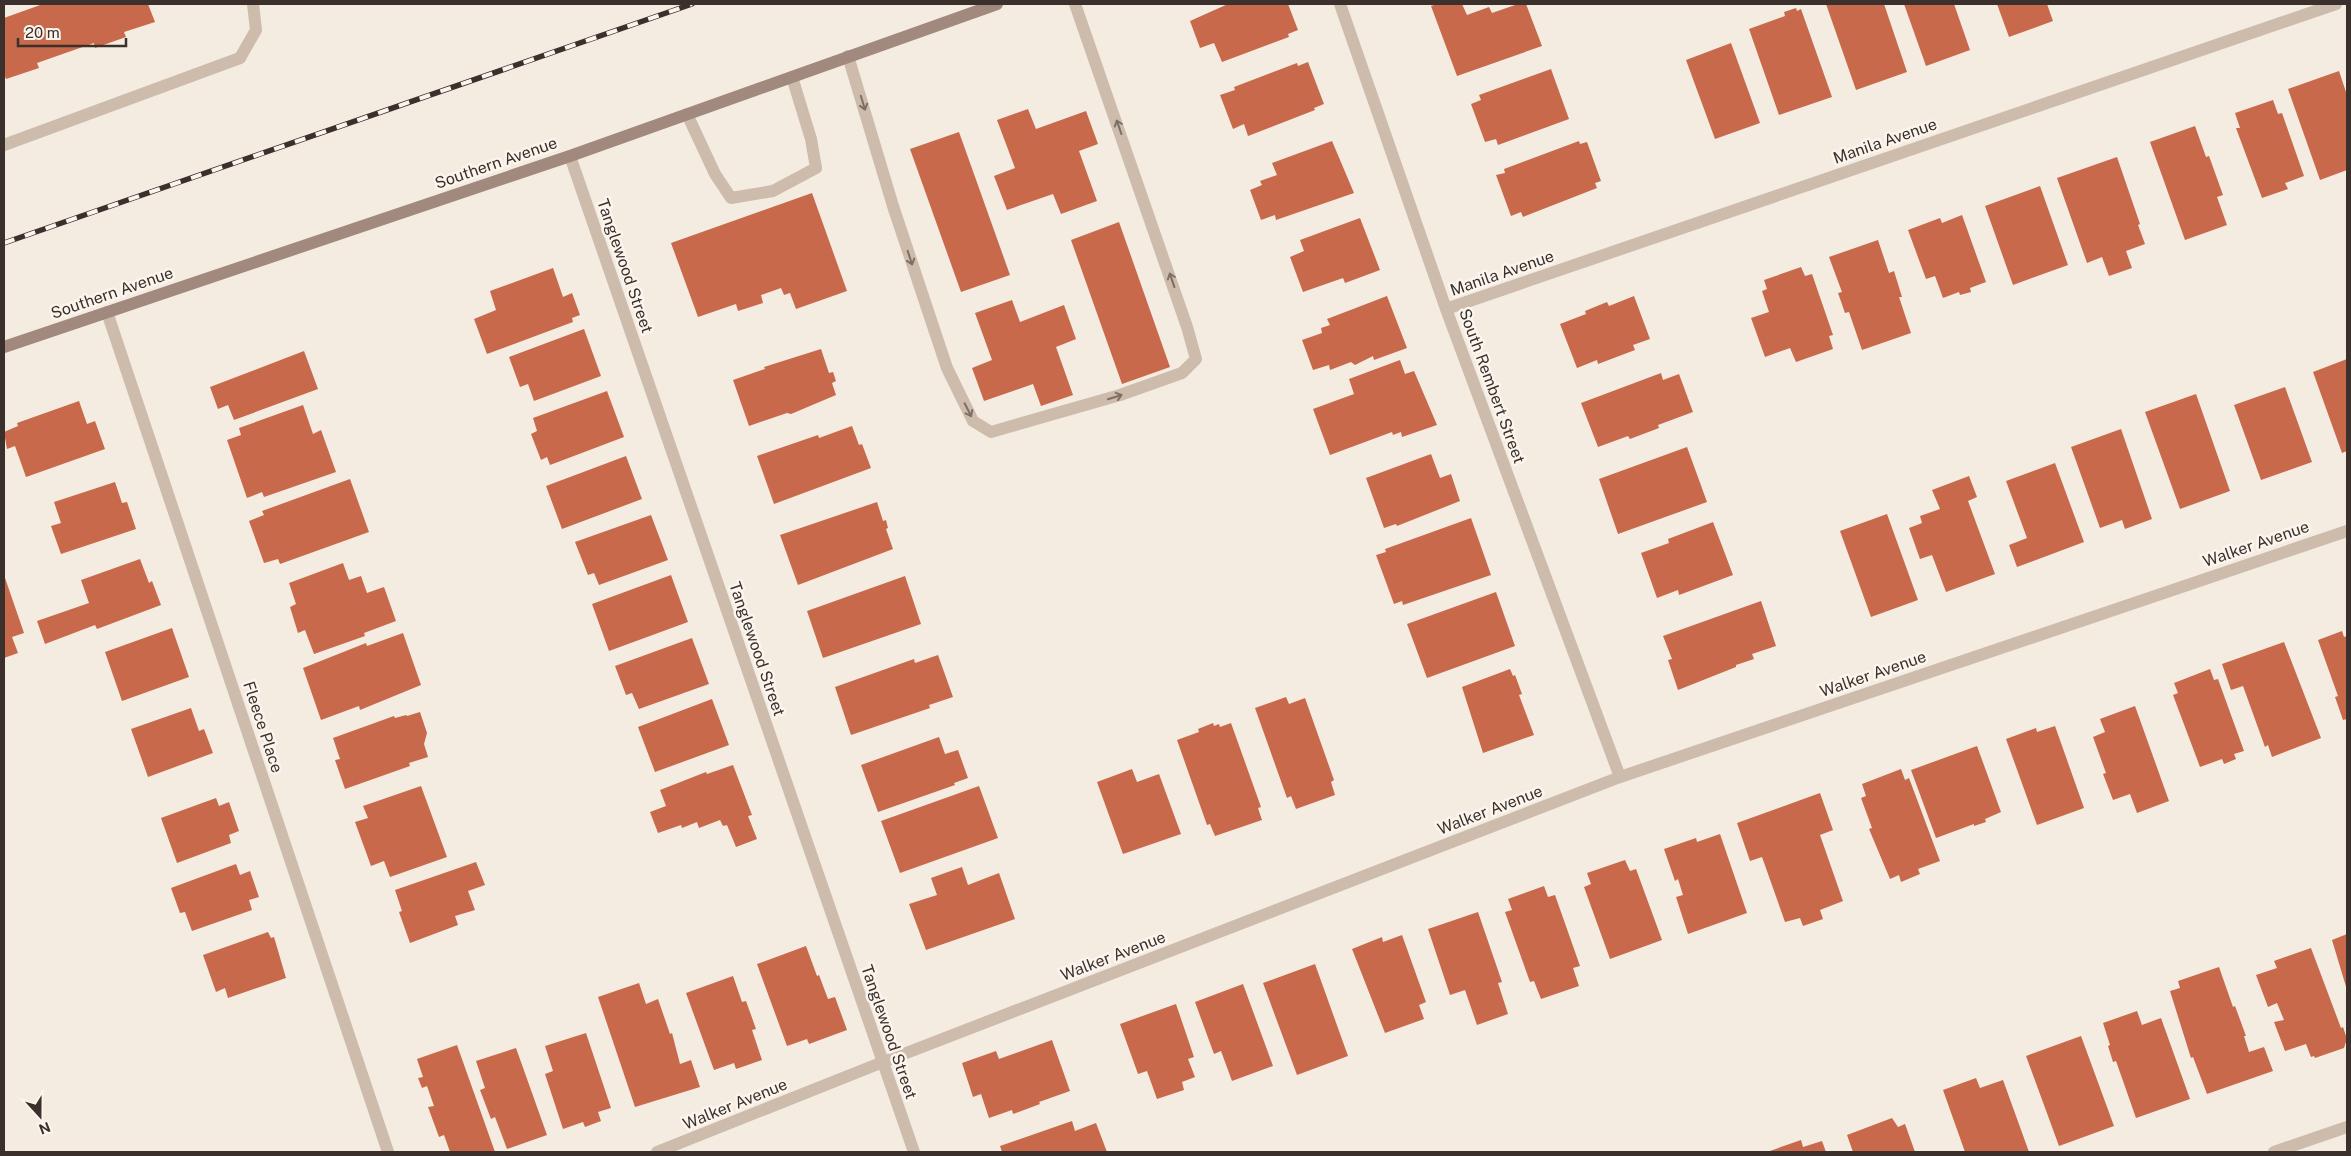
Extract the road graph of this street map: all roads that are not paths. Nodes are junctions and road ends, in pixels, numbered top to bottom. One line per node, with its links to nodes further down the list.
1 (253, 4): 9 (street)
2 (997, 4): 6 (main road, Southern Avenue)
3 (1075, 4): 6 (street, one-way to 3)
4 (1340, 4): 11 (street, South Rembert Street)
5 (2336, 4): 11 (street, Manila Avenue)
6 (848, 56): 7 (main road, Southern Avenue)
7 (792, 77): 8 (main road, Southern Avenue); 8 (street)
8 (687, 114): 10 (main road, Southern Avenue)
9 (4, 145)
10 (570, 156): 12 (main road, Southern Avenue); 16 (street, Tanglewood Street)
11 (1446, 309): 15 (street, South Rembert Street)
12 (107, 312): 13 (main road, Southern Avenue); 18 (street, Fleece Place)
13 (4, 347)
14 (2347, 531): 15 (street, Walker Avenue)
15 (1620, 777): 16 (street, Walker Avenue)
16 (883, 1062): 19 (street, Walker Avenue); 20 (street, Tanglewood Street)
17 (2347, 1128): 21 (street)
18 (388, 1152)
19 (657, 1152)
20 (914, 1152)
21 (2274, 1152)

